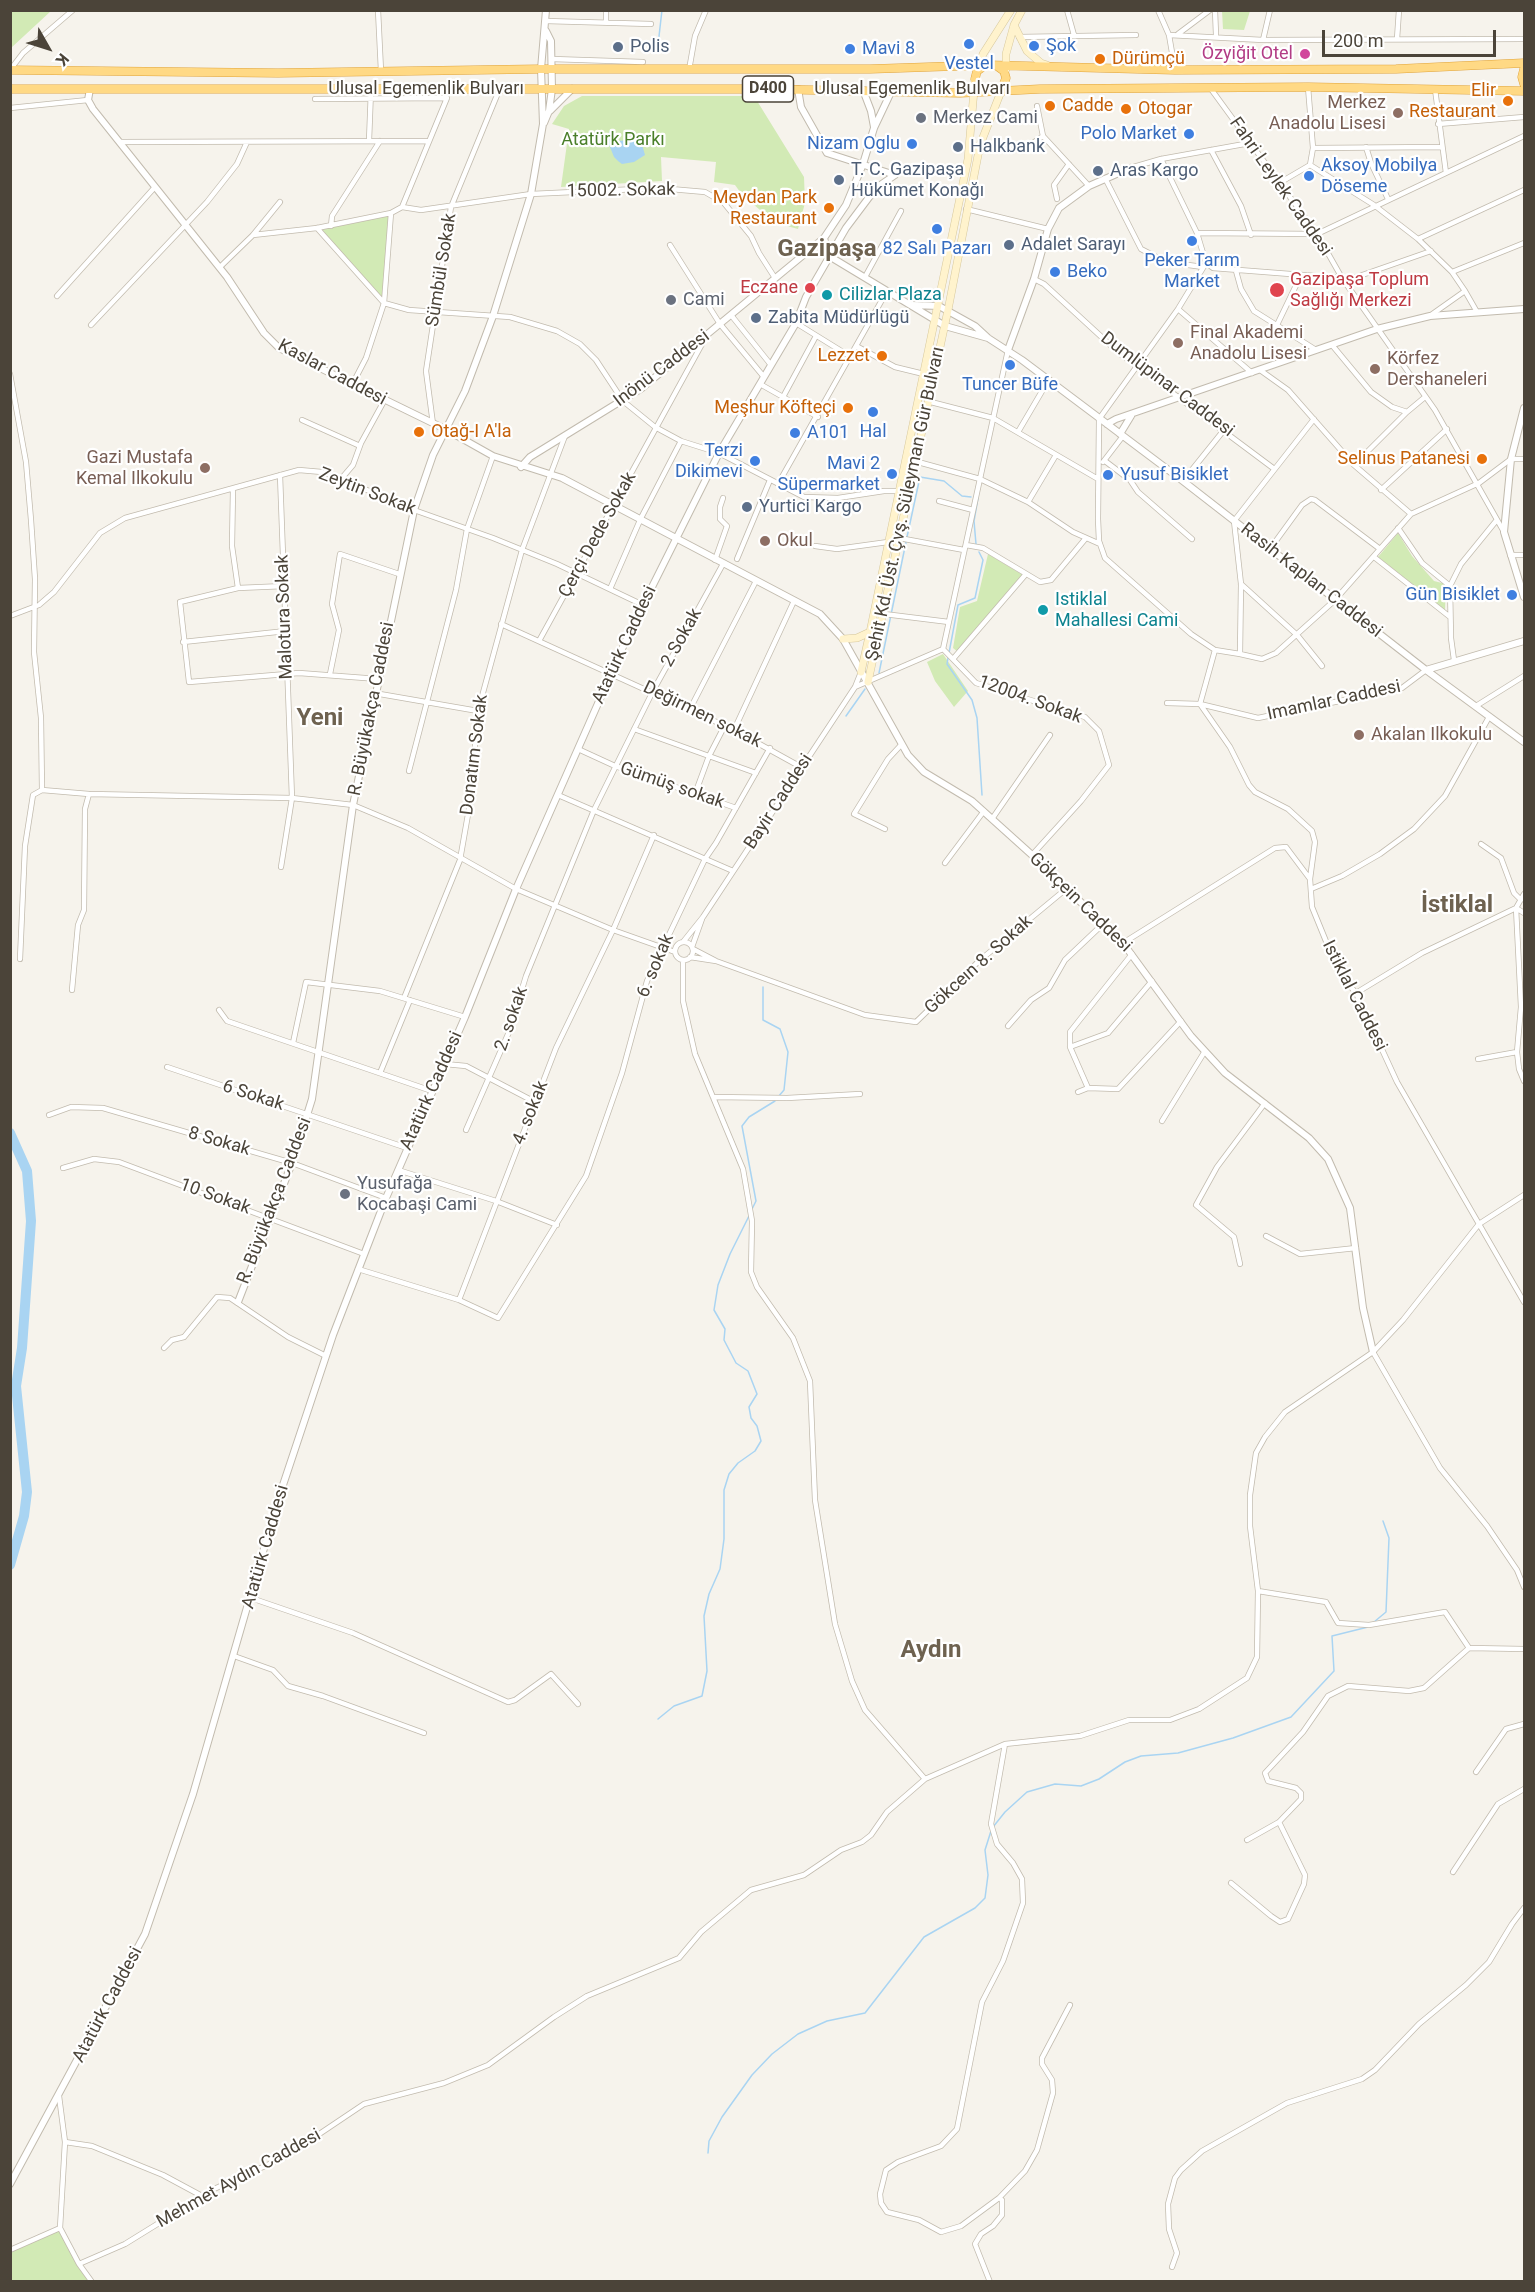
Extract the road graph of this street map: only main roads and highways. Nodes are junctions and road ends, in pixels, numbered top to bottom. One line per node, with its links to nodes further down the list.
1 (1011, 10): 6 (main road)
2 (1022, 10): 3 (main road)
3 (1014, 25): 7 (main road); 8 (main road)
4 (1524, 63): 8 (highway, Ulusal Egemenlik Bulvarı / D400)
5 (988, 65): 6 (highway, Ulusal Egemenlik Bulvarı / D400); 7 (highway, Ulusal Egemenlik Bulvarı / D400); 11 (highway)
6 (979, 66): 10 (highway, Ulusal Egemenlik Bulvarı / D400); 11 (main road)
7 (1003, 69): 8 (highway, Ulusal Egemenlik Bulvarı / D400); 14 (highway)
8 (1065, 69)
9 (1524, 69): 12 (highway)
10 (13, 70)
11 (975, 77): 15 (highway); 17 (main road, Şehit Kd. Üst. Çvş. Süleyman Gür Bulvarı)
12 (1524, 84)
13 (11, 89): 17 (highway, Ulusal Egemenlik Bulvarı / D400)
14 (1000, 89): 15 (highway, Ulusal Egemenlik Bulvarı / D400); 16 (highway, Ulusal Egemenlik Bulvarı / D400); 18 (main road, Şehit Kd. Üst. Çvş. Süleyman Gür Bulvarı)
15 (986, 91): 17 (highway, Ulusal Egemenlik Bulvarı / D400)
16 (1524, 91)
17 (973, 93): 18 (main road, Şehit Kd. Üst. Çvş. Süleyman Gür Bulvarı)
18 (929, 375): 19 (main road, Şehit Kd. Üst. Çvş. Süleyman Gür Bulvarı); 22 (main road, Şehit Kd. Üst. Çvş. Süleyman Gür Bulvarı)
19 (870, 632): 20 (main road, Şehit Kd. Üst. Çvş. Süleyman Gür Bulvarı); 21 (main road, Şehit Kd. Üst. Çvş. Süleyman Gür Bulvarı)
20 (843, 639)
21 (861, 672)
22 (868, 682)

